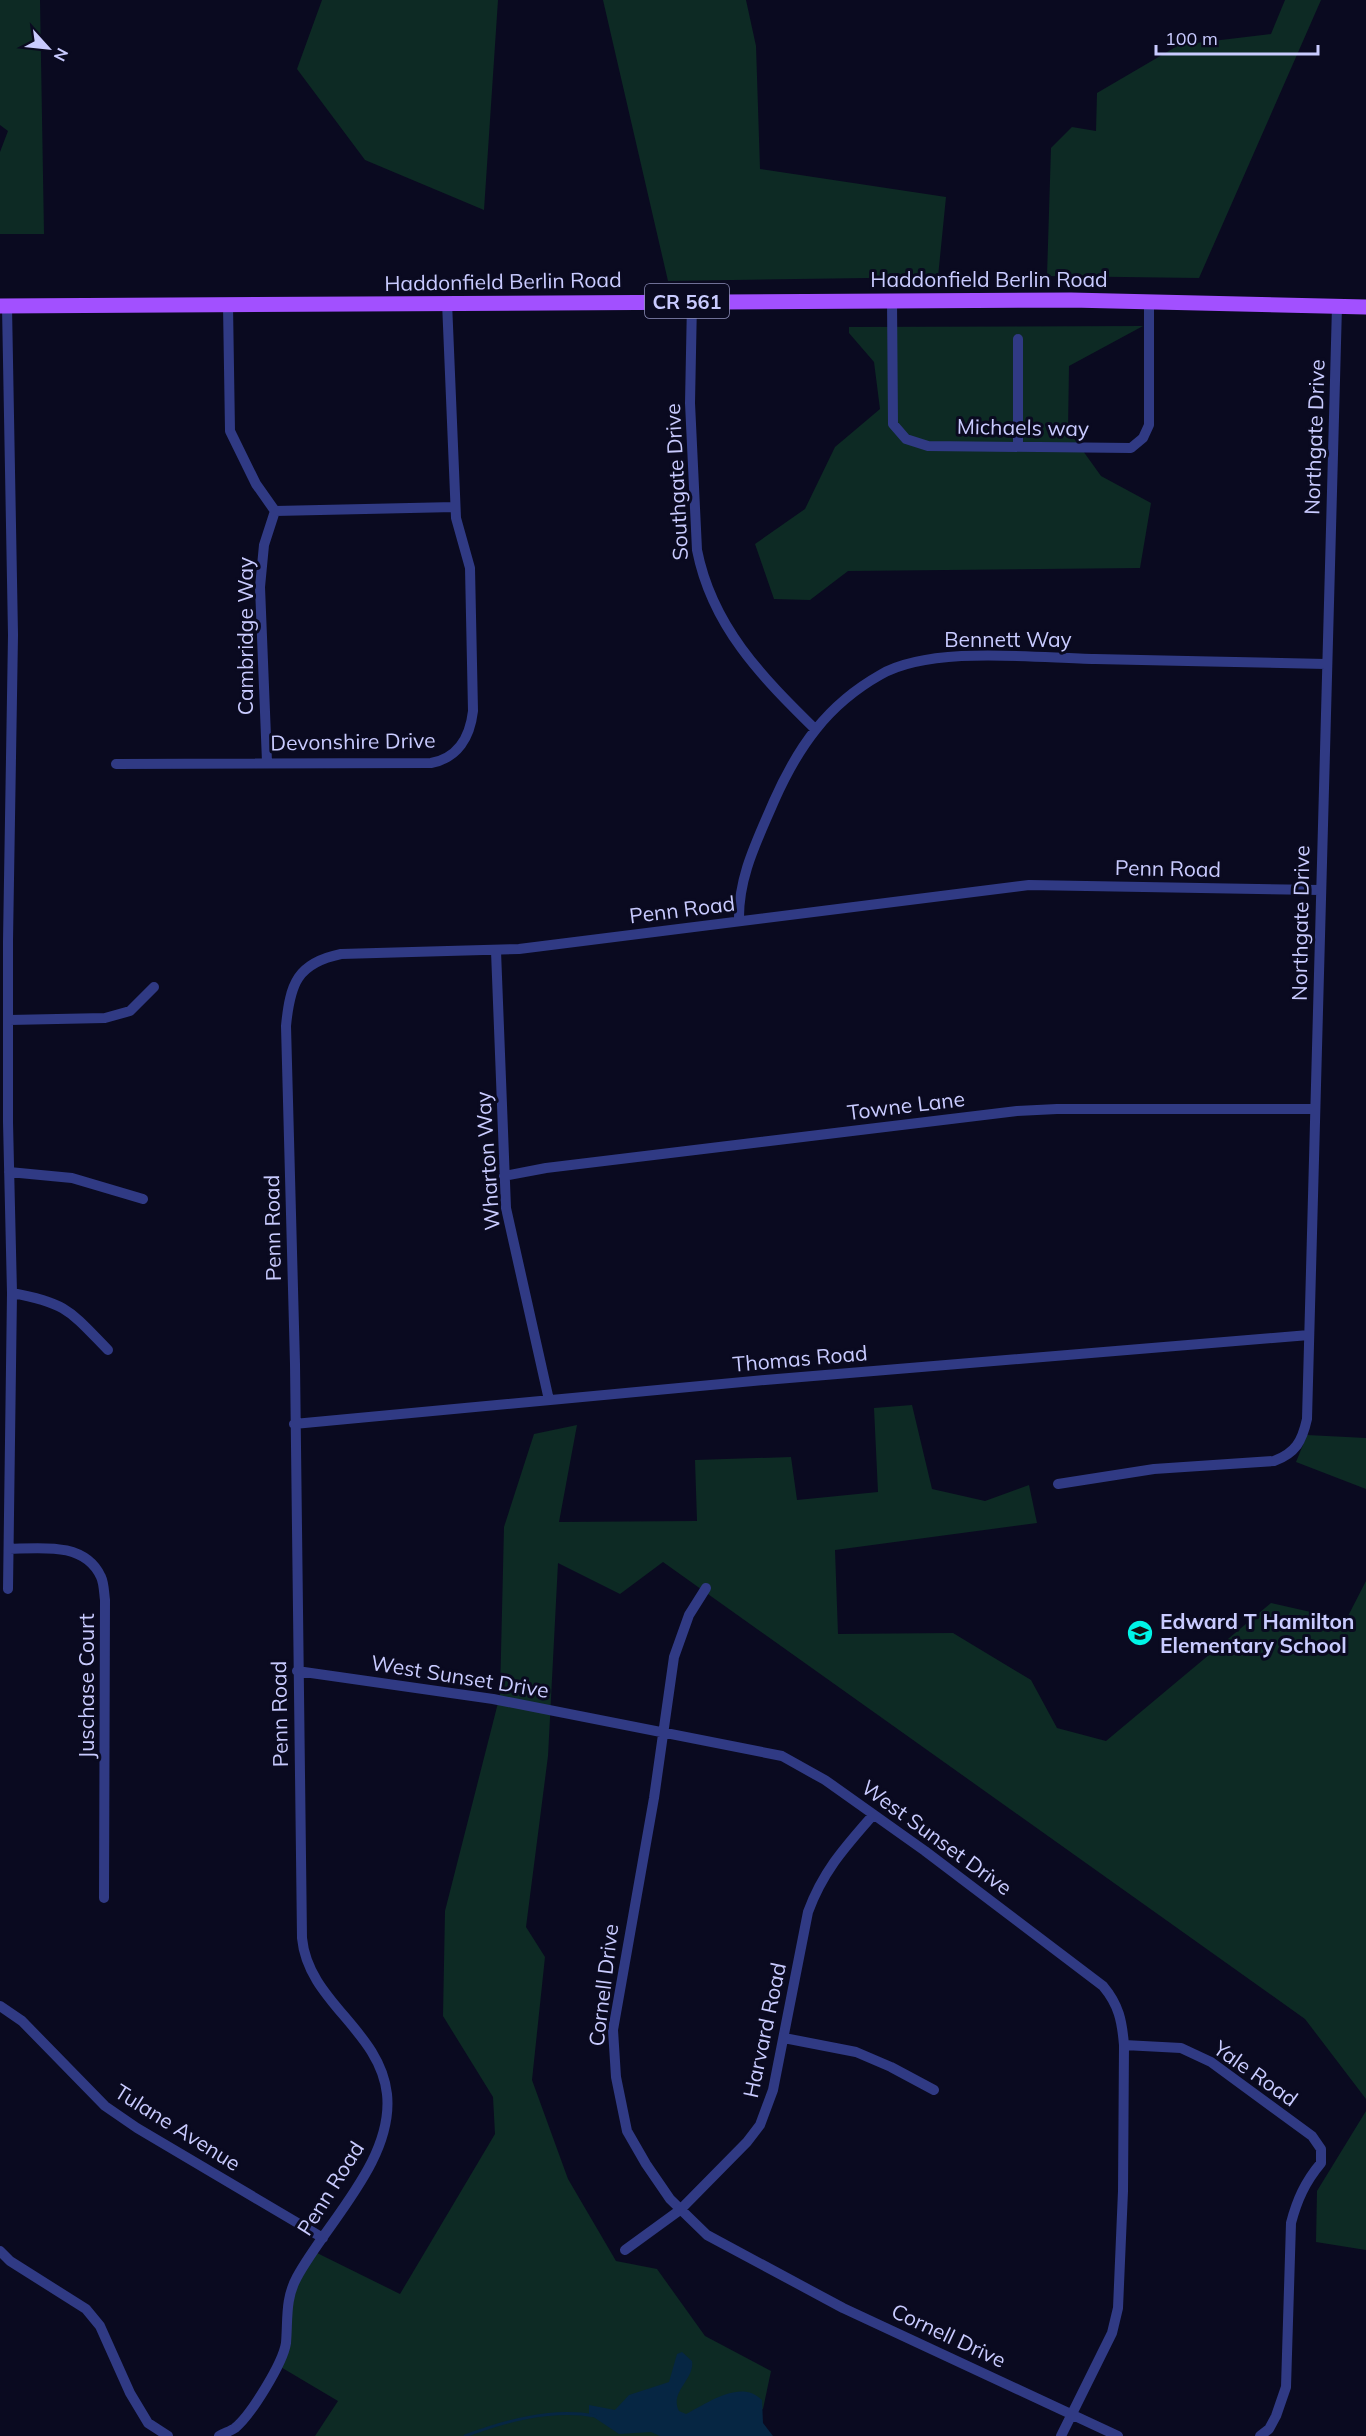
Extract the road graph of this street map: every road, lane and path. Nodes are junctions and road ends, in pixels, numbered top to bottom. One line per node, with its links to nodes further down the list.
1 (892, 300): 3 (main road, Haddonfield Berlin Road / CR 561); 4 (main road, Haddonfield Berlin Road / CR 561); 10 (street, Michaels way)
2 (447, 302): 3 (main road, Haddonfield Berlin Road / CR 561); 5 (main road, Haddonfield Berlin Road / CR 561); 12 (street, Devonshire Drive)
3 (692, 302): 15 (street, Southgate Drive)
4 (1149, 302): 7 (main road, Haddonfield Berlin Road / CR 561); 10 (street, Michaels way)
5 (228, 305): 6 (main road, Haddonfield Berlin Road / CR 561); 13 (street)
6 (4, 306): 11 (street)
7 (1337, 306): 8 (main road, Haddonfield Berlin Road / CR 561); 14 (street, Northgate Drive)
8 (1366, 307)
9 (1018, 339): 10 (street)
10 (1018, 447)
11 (5, 502): 22 (street)
12 (455, 507): 13 (street); 16 (street, Devonshire Drive)
13 (274, 512): 16 (street, Cambridge Way)
14 (1326, 664): 15 (street, Bennett Way); 18 (street, Northgate Drive)
15 (815, 729): 19 (street, Bennett Way)
16 (267, 762): 17 (street, Devonshire Drive)
17 (116, 764)
18 (1320, 890): 19 (street, Penn Road); 23 (street, Northgate Drive)
19 (739, 921): 20 (street, Penn Road)
20 (496, 951): 25 (street, Wharton Way); 31 (street, Penn Road)
21 (154, 987): 22 (street)
22 (9, 1020): 24 (street)
23 (1315, 1109): 25 (street, Towne Lane); 28 (street, Northgate Drive)
24 (9, 1172): 26 (street); 27 (street)
25 (504, 1176): 30 (street, Wharton Way)
26 (143, 1199)
27 (12, 1293): 29 (street); 32 (street)
28 (1309, 1335): 30 (street, Thomas Road); 33 (street, Northgate Drive)
29 (108, 1350)
30 (549, 1400): 31 (street, Thomas Road)
31 (294, 1424): 37 (street, Penn Road)
32 (5, 1426): 34 (street)
33 (1058, 1484)
34 (10, 1549): 36 (street); 40 (street, Juschase Court)
35 (706, 1588): 38 (street, Cornell Drive)
36 (8, 1589)
37 (297, 1671): 38 (street, West Sunset Drive); 46 (street, Penn Road)
38 (664, 1731): 39 (street, West Sunset Drive); 45 (street, Cornell Drive)
39 (873, 1815): 42 (street, Harvard Road); 43 (street, West Sunset Drive)
40 (104, 1898)
41 (0, 2006): 46 (street, Tulane Avenue)
42 (784, 2038): 44 (street); 45 (street, Harvard Road)
43 (1124, 2045): 49 (street, West Sunset Drive); 54 (street, Yale Road)
44 (934, 2090)
45 (680, 2210): 47 (street, Harvard Road); 49 (street, Cornell Drive)
46 (323, 2238): 51 (street, Penn Road)
47 (625, 2250)
48 (0, 2251): 50 (street)
49 (1072, 2414): 52 (street, West Sunset Drive); 53 (street, Cornell Drive)
50 (168, 2436)
51 (219, 2436)
52 (1061, 2436)
53 (1118, 2436)
54 (1260, 2436)

